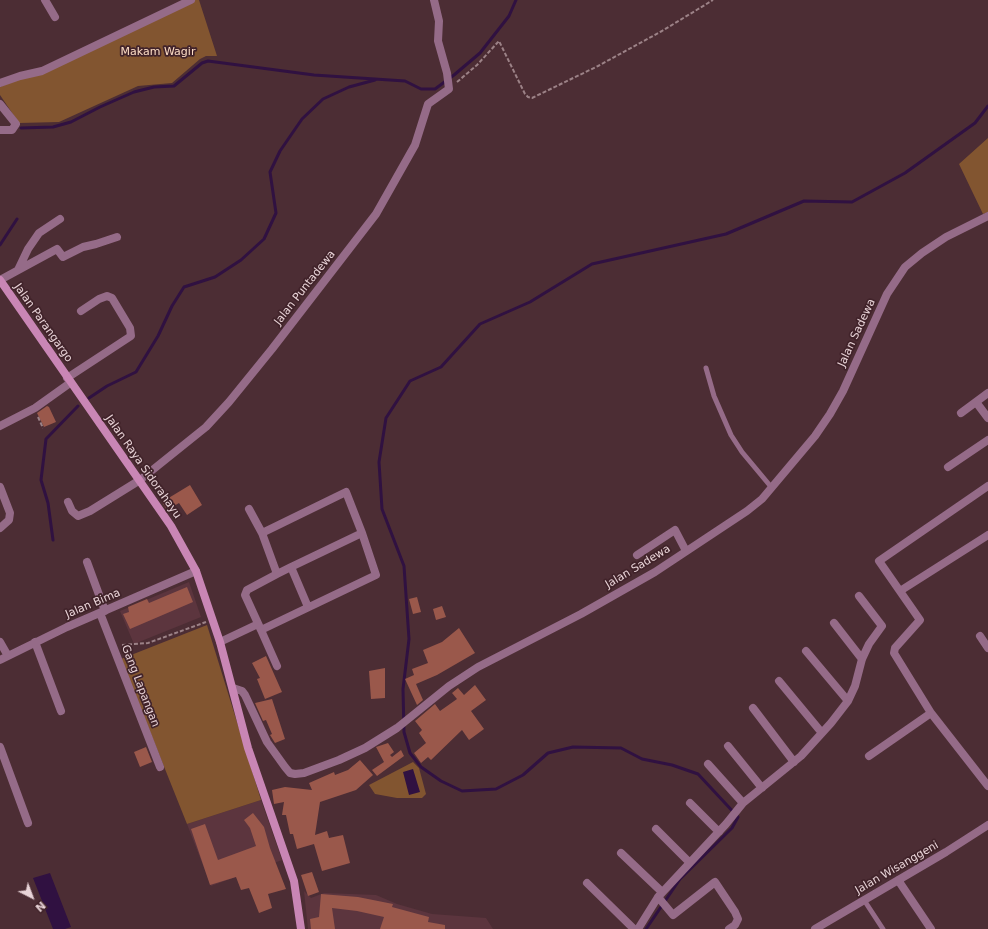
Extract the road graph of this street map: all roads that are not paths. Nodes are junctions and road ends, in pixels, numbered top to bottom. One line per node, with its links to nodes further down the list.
1 (46, 0): 4 (street)
2 (192, 0): 5 (street)
3 (434, 0): 23 (street, Jalan Puntadewa)
4 (55, 18)
5 (0, 83)
6 (0, 104): 7 (street)
7 (0, 130)
8 (988, 216): 26 (street, Jalan Sadewa)
9 (60, 219): 11 (street)
10 (117, 237): 11 (street)
11 (18, 270): 12 (street)
12 (0, 280): 15 (main road, Jalan Parangargo)
13 (80, 311): 15 (street)
14 (706, 368): 26 (lane)
15 (69, 381): 20 (street); 23 (main road, Jalan Raya Sidorahayu)
16 (988, 393): 17 (street)
17 (976, 402): 18 (street); 19 (street)
18 (961, 413)
19 (988, 418)
20 (0, 426)
21 (988, 440): 22 (street)
22 (948, 467)
23 (140, 480): 27 (street, Jalan Puntadewa); 37 (main road, Jalan Raya Sidorahayu)
24 (988, 486): 39 (street)
25 (0, 487): 29 (street)
26 (772, 488): 33 (street, Jalan Sadewa)
27 (68, 502)
28 (249, 509): 30 (street)
29 (0, 528)
30 (262, 532): 31 (street); 38 (street)
31 (362, 533): 36 (street); 41 (street)
32 (988, 535): 39 (street)
33 (686, 551): 34 (street); 56 (street, Jalan Sadewa)
34 (637, 555)
35 (87, 562): 42 (street, Gang Lapangan)
36 (291, 567): 38 (street); 41 (street)
37 (196, 571): 42 (street, Jalan Bima); 48 (main road, Jalan Raya Sidorahayu)
38 (277, 574): 44 (street)
39 (900, 591): 60 (street)
40 (858, 596): 52 (street)
41 (308, 607): 44 (street)
42 (103, 612): 47 (street, Jalan Bima); 67 (street, Gang Lapangan)
43 (834, 623): 52 (street)
44 (260, 627): 48 (street); 54 (street)
45 (980, 636): 49 (street)
46 (0, 642): 51 (street)
47 (35, 642): 51 (street, Jalan Bima); 59 (street)
48 (220, 642): 56 (main road, Jalan Raya Sidorahayu)
49 (988, 648)
50 (806, 651): 57 (street)
51 (8, 656): 53 (street, Jalan Bima)
52 (862, 659): 57 (street)
53 (0, 660)
54 (277, 666)
55 (779, 680): 61 (street)
56 (233, 688): 82 (main road, Jalan Raya Sidorahayu)
57 (848, 701): 61 (street)
58 (753, 708): 65 (street)
59 (61, 712)
60 (931, 713): 64 (street); 68 (street)
61 (822, 734): 65 (street)
62 (728, 746): 69 (street)
63 (0, 747): 72 (street)
64 (869, 756)
65 (794, 762): 69 (street)
66 (708, 764): 71 (street)
67 (160, 767)
68 (988, 786)
69 (762, 788): 71 (street)
70 (690, 803): 75 (street)
71 (741, 806): 75 (street)
72 (28, 823)
73 (988, 825): 78 (street, Jalan Wisanggeni)
74 (656, 828): 77 (street)
75 (719, 832): 77 (street)
76 (621, 853): 80 (street)
77 (690, 862): 80 (street)
78 (898, 880): 81 (street, Jalan Wisanggeni); 88 (street)
79 (587, 883): 83 (street)
80 (660, 896): 84 (street); 85 (street)
81 (864, 900): 86 (street, Jalan Wisanggeni); 87 (lane)
82 (301, 929)
83 (634, 929)
84 (638, 929)
85 (729, 929)
86 (815, 929)
87 (883, 929)
88 (931, 929)

